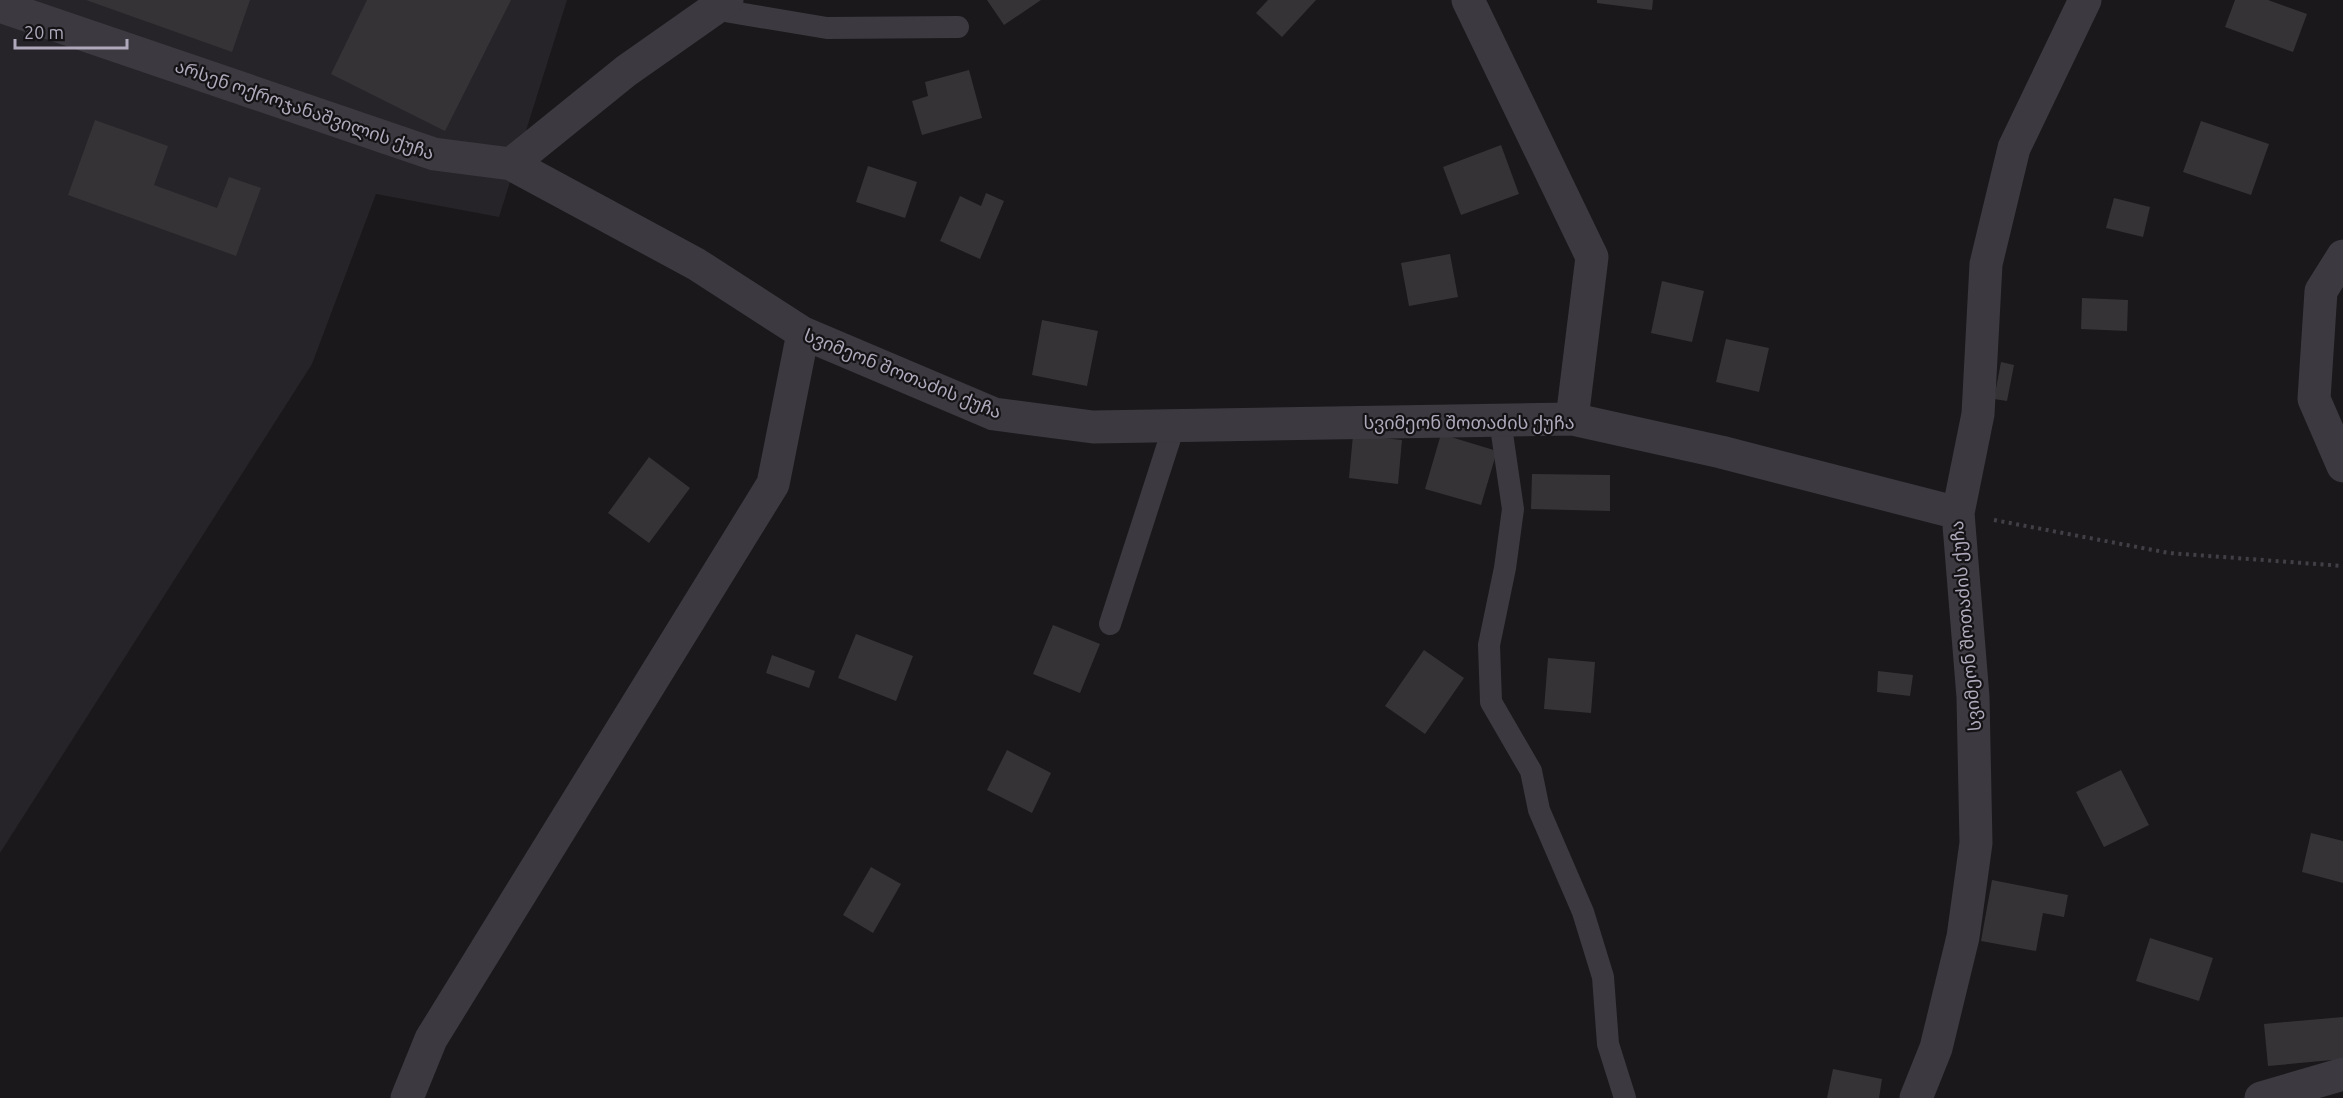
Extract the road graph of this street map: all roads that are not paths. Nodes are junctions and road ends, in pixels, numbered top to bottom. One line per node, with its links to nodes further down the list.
1 (1468, 0): 9 (street)
2 (2085, 0): 13 (street)
3 (720, 5): 5 (lane); 6 (street)
4 (0, 6): 6 (street, არსენ ოქროჯანაშვილის ქუჩა)
5 (958, 27)
6 (511, 164): 8 (street, სვიმეონ შოთაძის ქუჩა)
7 (2343, 256): 12 (street)
8 (803, 333): 11 (street, სვიმეონ შოთაძის ქუჩა); 16 (street)
9 (1572, 419): 10 (street, სვიმეონ შოთაძის ქუჩა); 13 (street, სვიმეონ შოთაძის ქუჩა)
10 (1500, 420): 11 (street, სვიმეონ შოთაძის ქუჩა); 17 (lane)
11 (1174, 426): 14 (lane)
12 (2343, 466)
13 (1958, 513): 18 (street, სვიმეონ შოთაძის ქუჩა)
14 (1110, 624)
15 (2343, 1074): 19 (street)
16 (407, 1098)
17 (1624, 1098)
18 (1916, 1098)
19 (2261, 1098)

